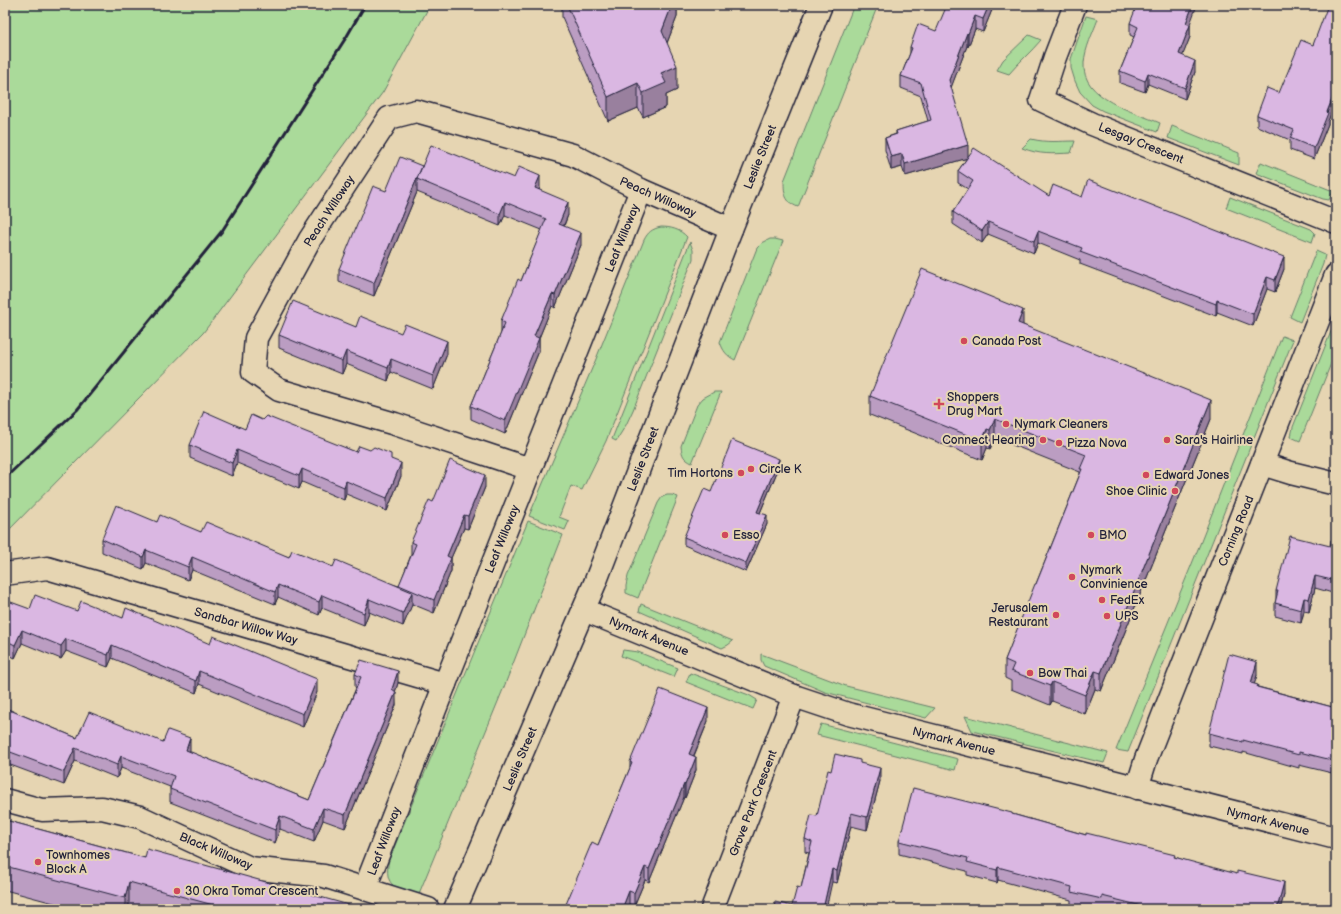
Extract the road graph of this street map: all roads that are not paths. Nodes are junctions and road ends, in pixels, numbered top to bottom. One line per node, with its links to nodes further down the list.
1 (821, 5): 5 (street, Leslie Street)
2 (1075, 5): 4 (street, Lesgay Crescent)
3 (641, 190): 5 (street, Peach Willoway); 8 (street, Leaf Willoway); 8 (street, Peach Willoway)
4 (1336, 222)
5 (731, 229): 11 (street, Leslie Street)
6 (1336, 275): 7 (street, Corning Road)
7 (1262, 464): 9 (street); 14 (street, Corning Road)
8 (530, 469): 12 (street, Leaf Willoway)
9 (1336, 484)
10 (5, 574): 12 (street, Sandbar Willow Way)
11 (584, 610): 13 (street, Nymark Avenue); 19 (street, Leslie Street)
12 (444, 684): 17 (street, Leaf Willoway)
13 (794, 696): 14 (street, Nymark Avenue); 20 (street, Grove Park Crescent)
14 (1137, 788): 16 (street, Nymark Avenue)
15 (5, 800): 17 (street, Black Willoway)
16 (1336, 838)
17 (365, 888): 18 (street, Black Willoway)
18 (428, 909)
19 (455, 909)
20 (712, 909)

